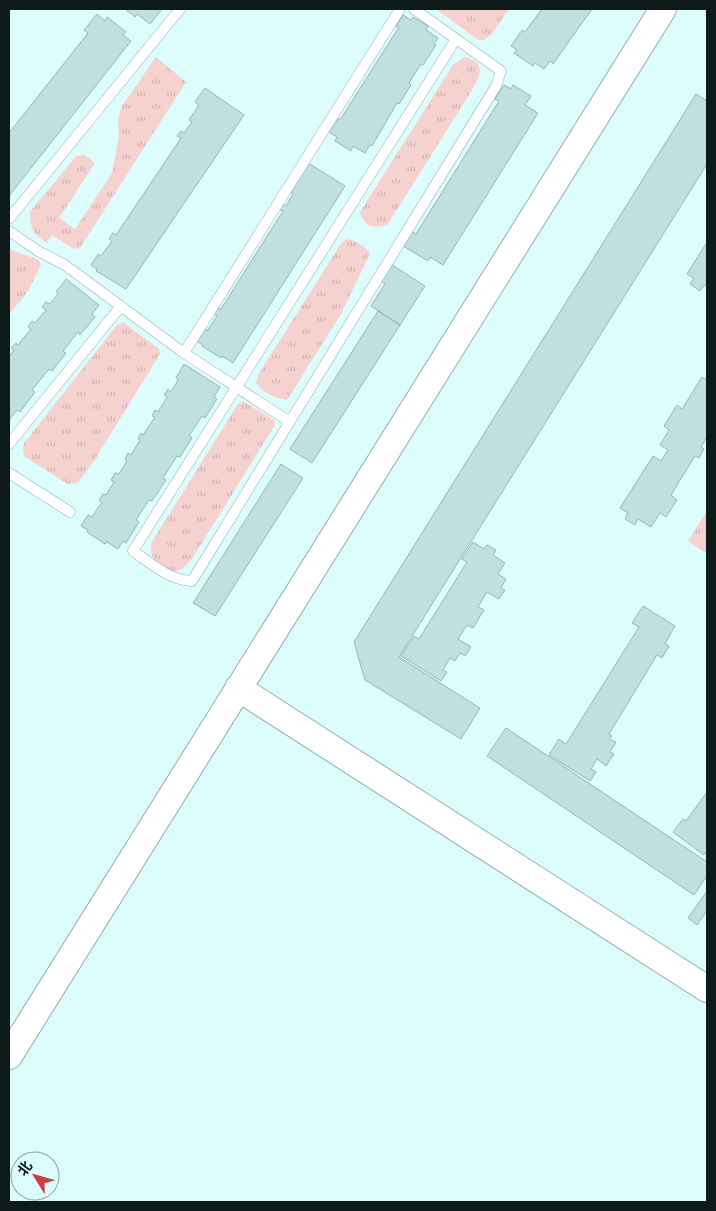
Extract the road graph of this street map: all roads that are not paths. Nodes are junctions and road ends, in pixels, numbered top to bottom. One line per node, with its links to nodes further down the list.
1 (180, 9): 6 (lane)
2 (400, 9): 9 (lane)
3 (414, 9): 5 (lane)
4 (663, 9): 15 (street)
5 (456, 39): 10 (lane); 11 (lane)
6 (9, 219)
7 (9, 231): 8 (lane)
8 (121, 306): 9 (lane); 12 (lane)
9 (184, 354): 10 (lane)
10 (237, 387): 11 (lane); 11 (lane)
11 (290, 422)
12 (9, 444)
13 (9, 473): 14 (lane)
14 (70, 512)
15 (238, 688): 16 (street); 17 (street)
16 (707, 990)
17 (9, 1056)

